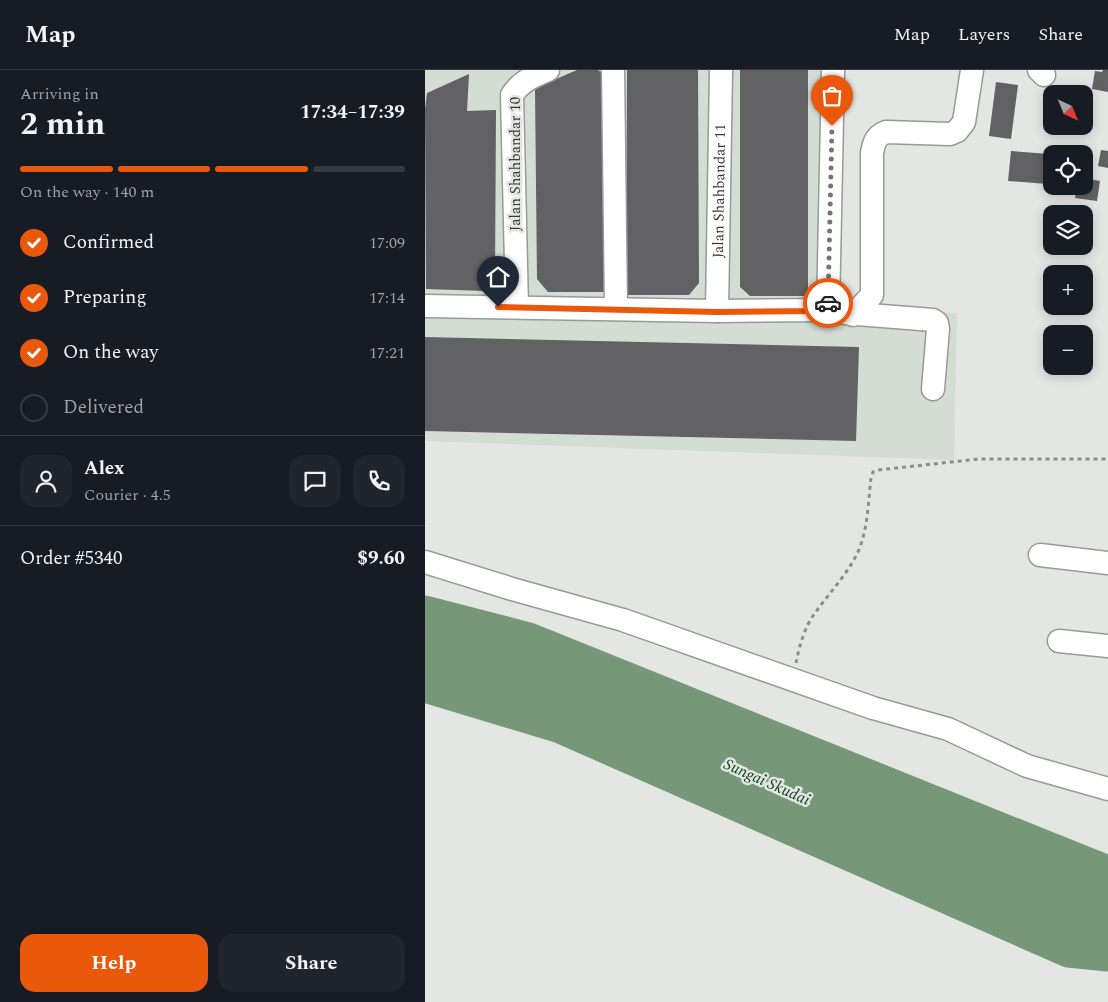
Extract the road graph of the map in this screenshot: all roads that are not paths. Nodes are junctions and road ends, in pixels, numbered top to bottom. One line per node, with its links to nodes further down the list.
1 (548, 70): 7 (street, Jalan Shahbandar 10)
2 (613, 70): 8 (street)
3 (721, 70): 10 (street, Jalan Shahbandar 11)
4 (833, 70): 9 (street)
5 (972, 70): 11 (street)
6 (425, 306): 7 (street)
7 (517, 307): 8 (street)
8 (616, 308): 10 (street)
9 (824, 311): 10 (street); 11 (street)
10 (717, 312)
11 (853, 314): 12 (street)
12 (933, 388)
13 (1040, 555): 15 (street)
14 (425, 562): 18 (street)
15 (1108, 563)
16 (1059, 641): 17 (street)
17 (1108, 646)
18 (1108, 789)

